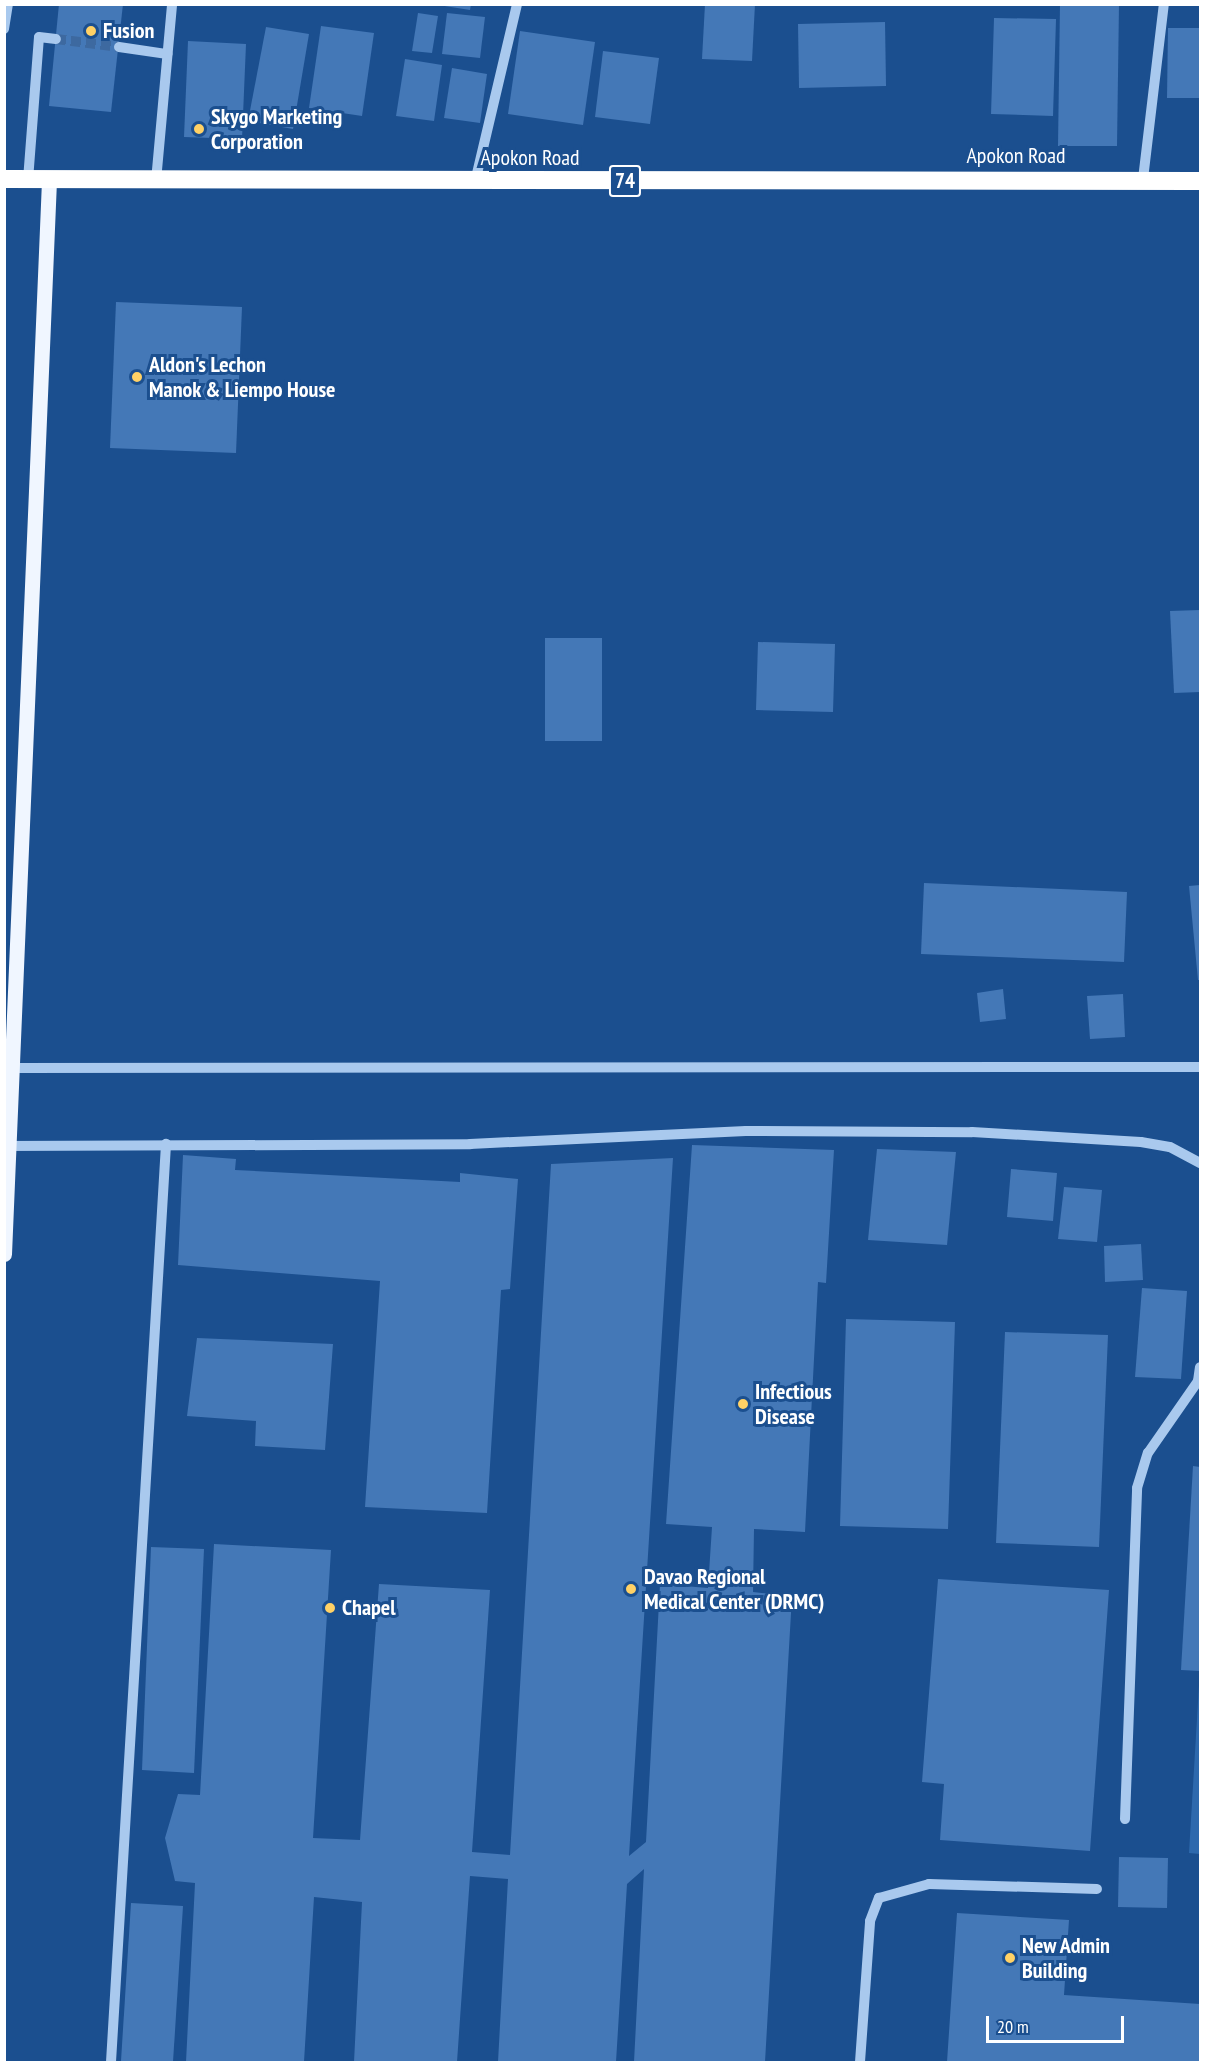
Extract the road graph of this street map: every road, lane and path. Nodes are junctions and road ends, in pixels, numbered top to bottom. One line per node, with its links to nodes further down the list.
1 (8, 4): 5 (street)
2 (172, 4): 8 (street)
3 (517, 4): 14 (street)
4 (1164, 4): 10 (street)
5 (4, 29)
6 (56, 39): 11 (street)
7 (118, 47): 8 (street)
8 (167, 54): 13 (street)
9 (4, 179): 11 (highway, Apokon Road / 74)
10 (1143, 179): 14 (highway, Apokon Road / 74); 15 (highway, Apokon Road / 74)
11 (28, 180): 12 (highway, Apokon Road / 74)
12 (49, 181): 13 (highway, Apokon Road / 74); 17 (main road)
13 (156, 181): 14 (highway, Apokon Road / 74)
14 (475, 182)
15 (1200, 182)
16 (1200, 1067): 17 (street)
17 (13, 1068): 19 (main road)
18 (166, 1144): 19 (street); 20 (street); 25 (street)
19 (7, 1146): 21 (main road)
20 (1200, 1164)
21 (4, 1254)
22 (1200, 1367): 23 (street)
23 (1125, 1820)
24 (1097, 1889): 26 (street)
25 (111, 2062)
26 (860, 2062)

